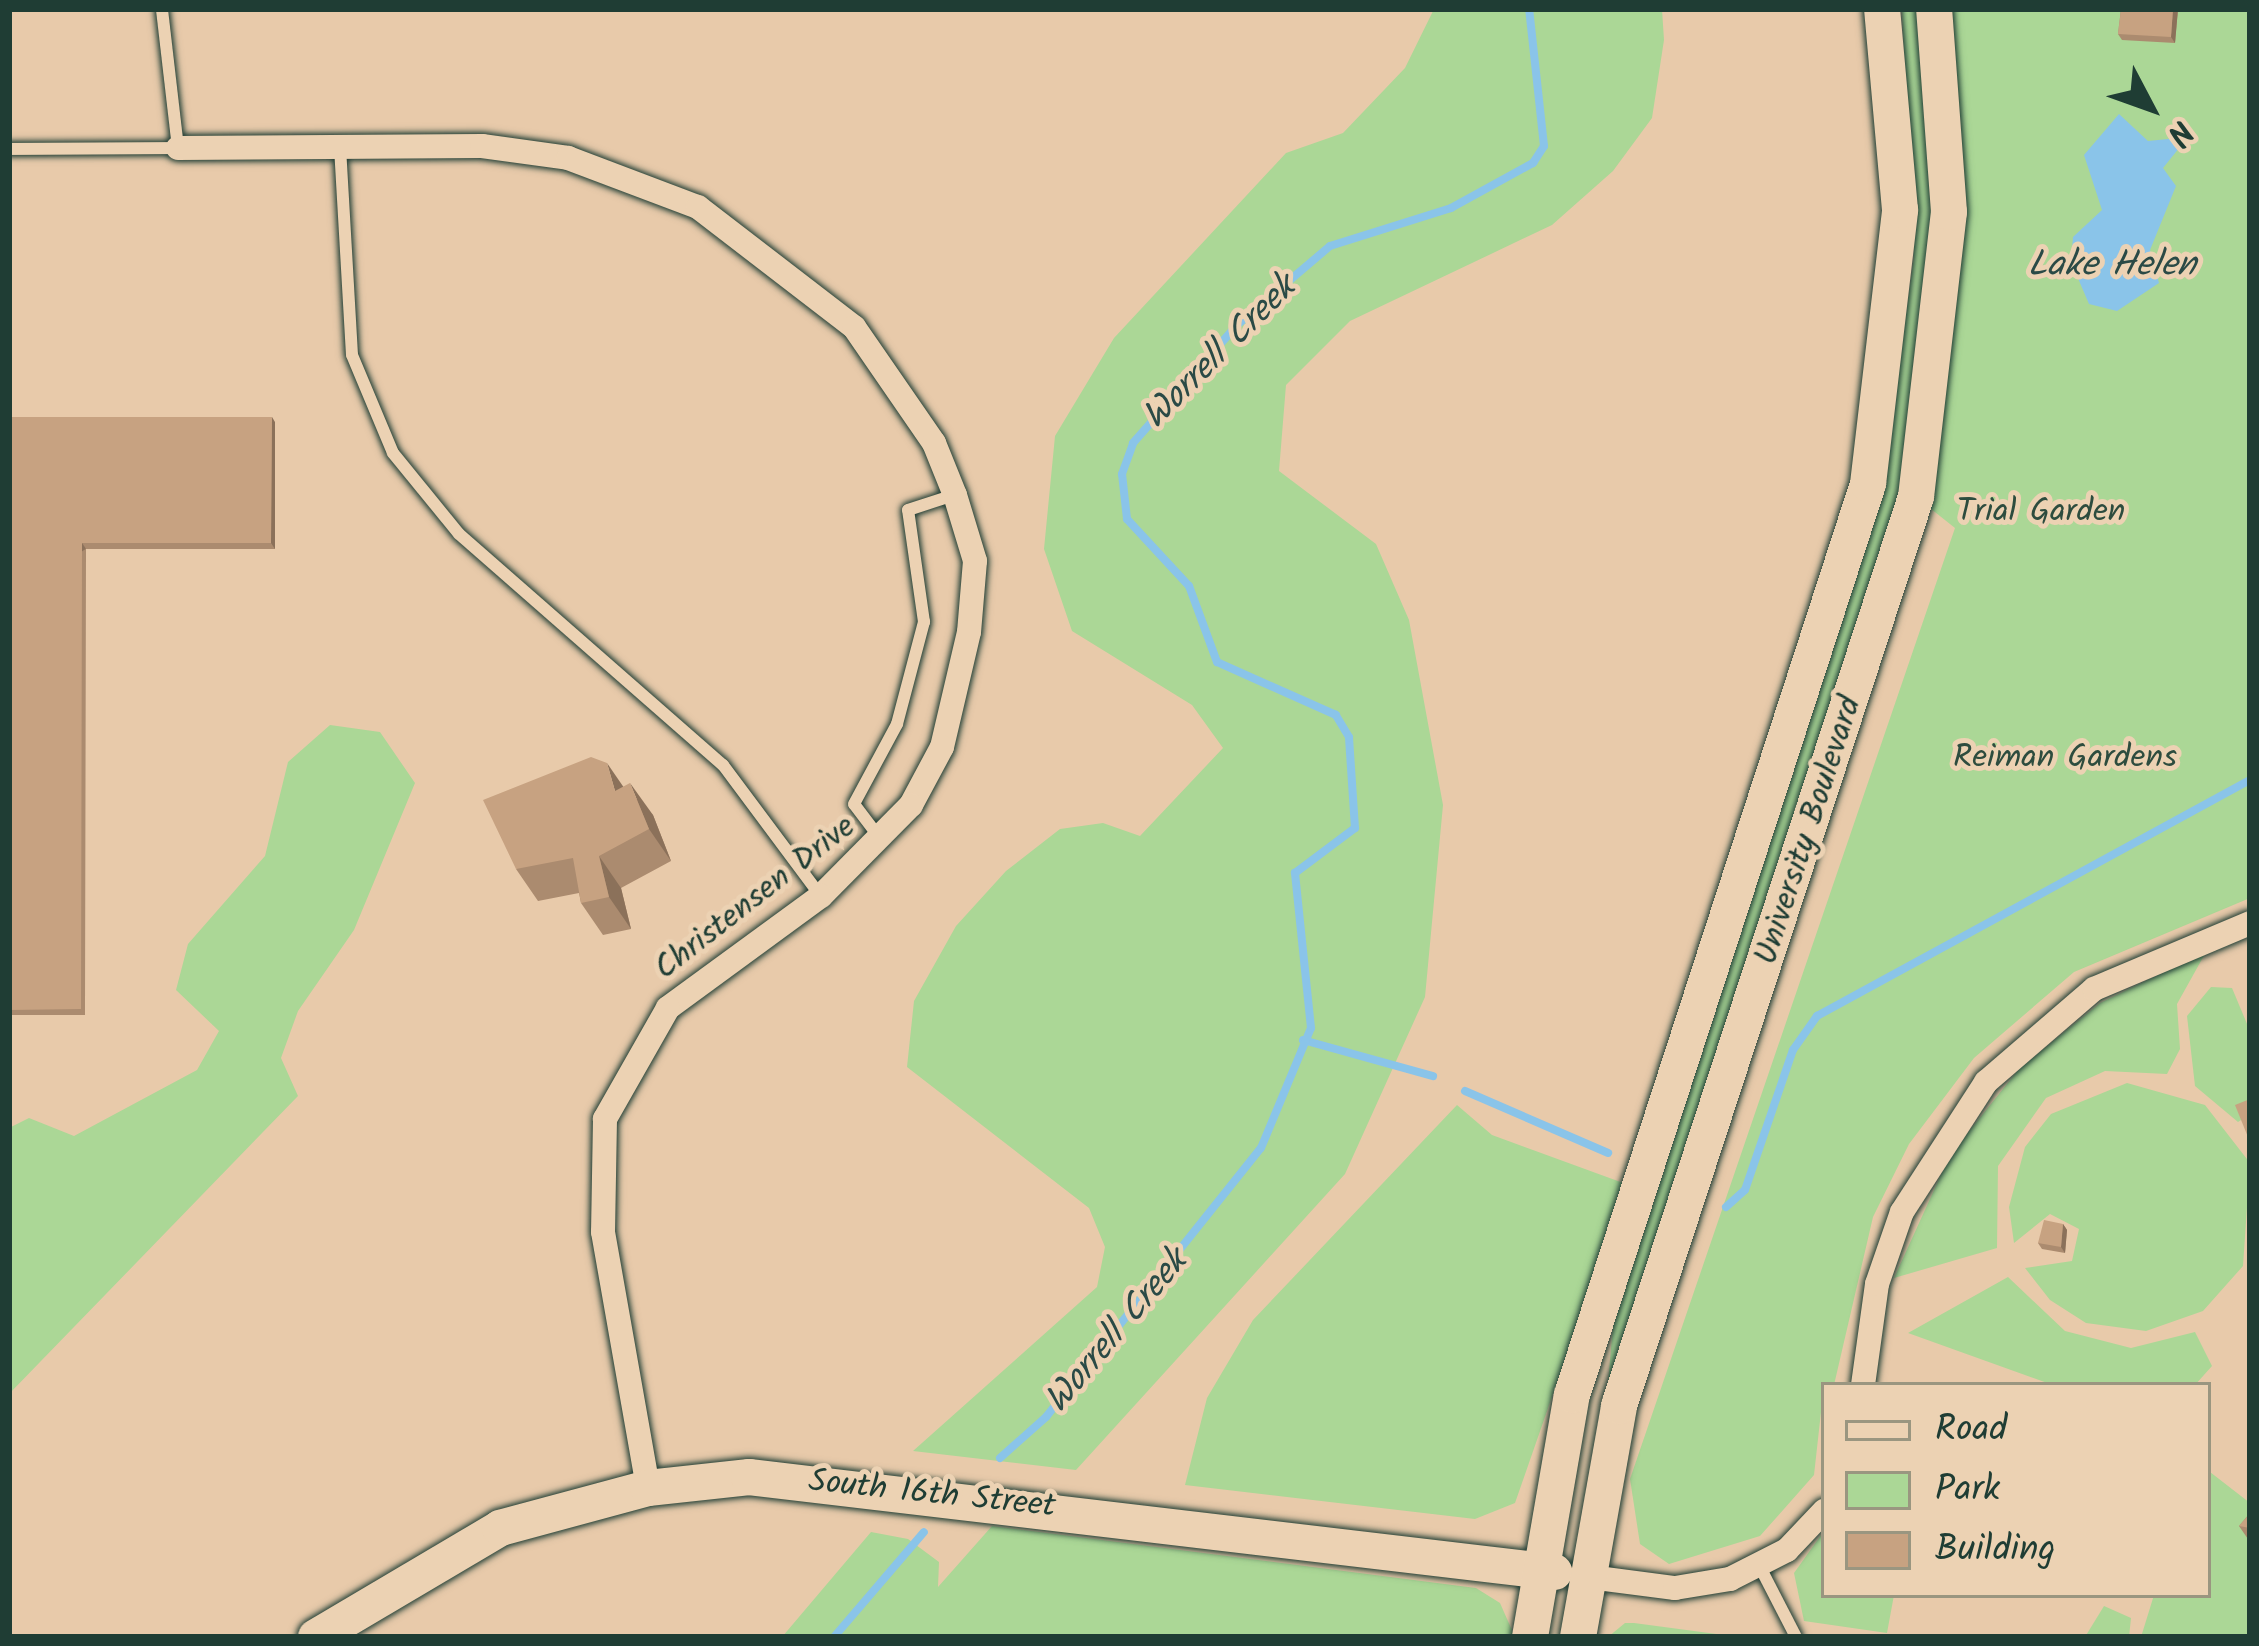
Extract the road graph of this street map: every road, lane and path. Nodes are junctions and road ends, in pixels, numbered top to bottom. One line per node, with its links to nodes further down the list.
1 (161, 9): 6 (lane)
2 (1882, 9): 15 (main road, University Boulevard)
3 (1934, 9): 16 (main road, University Boulevard)
4 (340, 146): 6 (street, Christensen Drive); 7 (street, Christensen Drive); 9 (lane)
5 (9, 148): 6 (lane)
6 (178, 148)
7 (955, 495): 8 (street, Christensen Drive); 8 (lane)
8 (883, 843): 9 (street, Christensen Drive)
9 (821, 896): 12 (street, Christensen Drive)
10 (2250, 923): 11 (street)
11 (1863, 1382)
12 (648, 1488): 15 (main road, South 16th Street); 17 (main road, South 16th Street)
13 (1821, 1514): 14 (street)
14 (1760, 1567): 16 (street); 20 (lane)
15 (1534, 1569): 16 (main road, South 16th Street); 18 (main road, University Boulevard)
16 (1582, 1576): 19 (main road, University Boulevard)
17 (316, 1637)
18 (1529, 1637)
19 (1578, 1637)
20 (1796, 1637)

